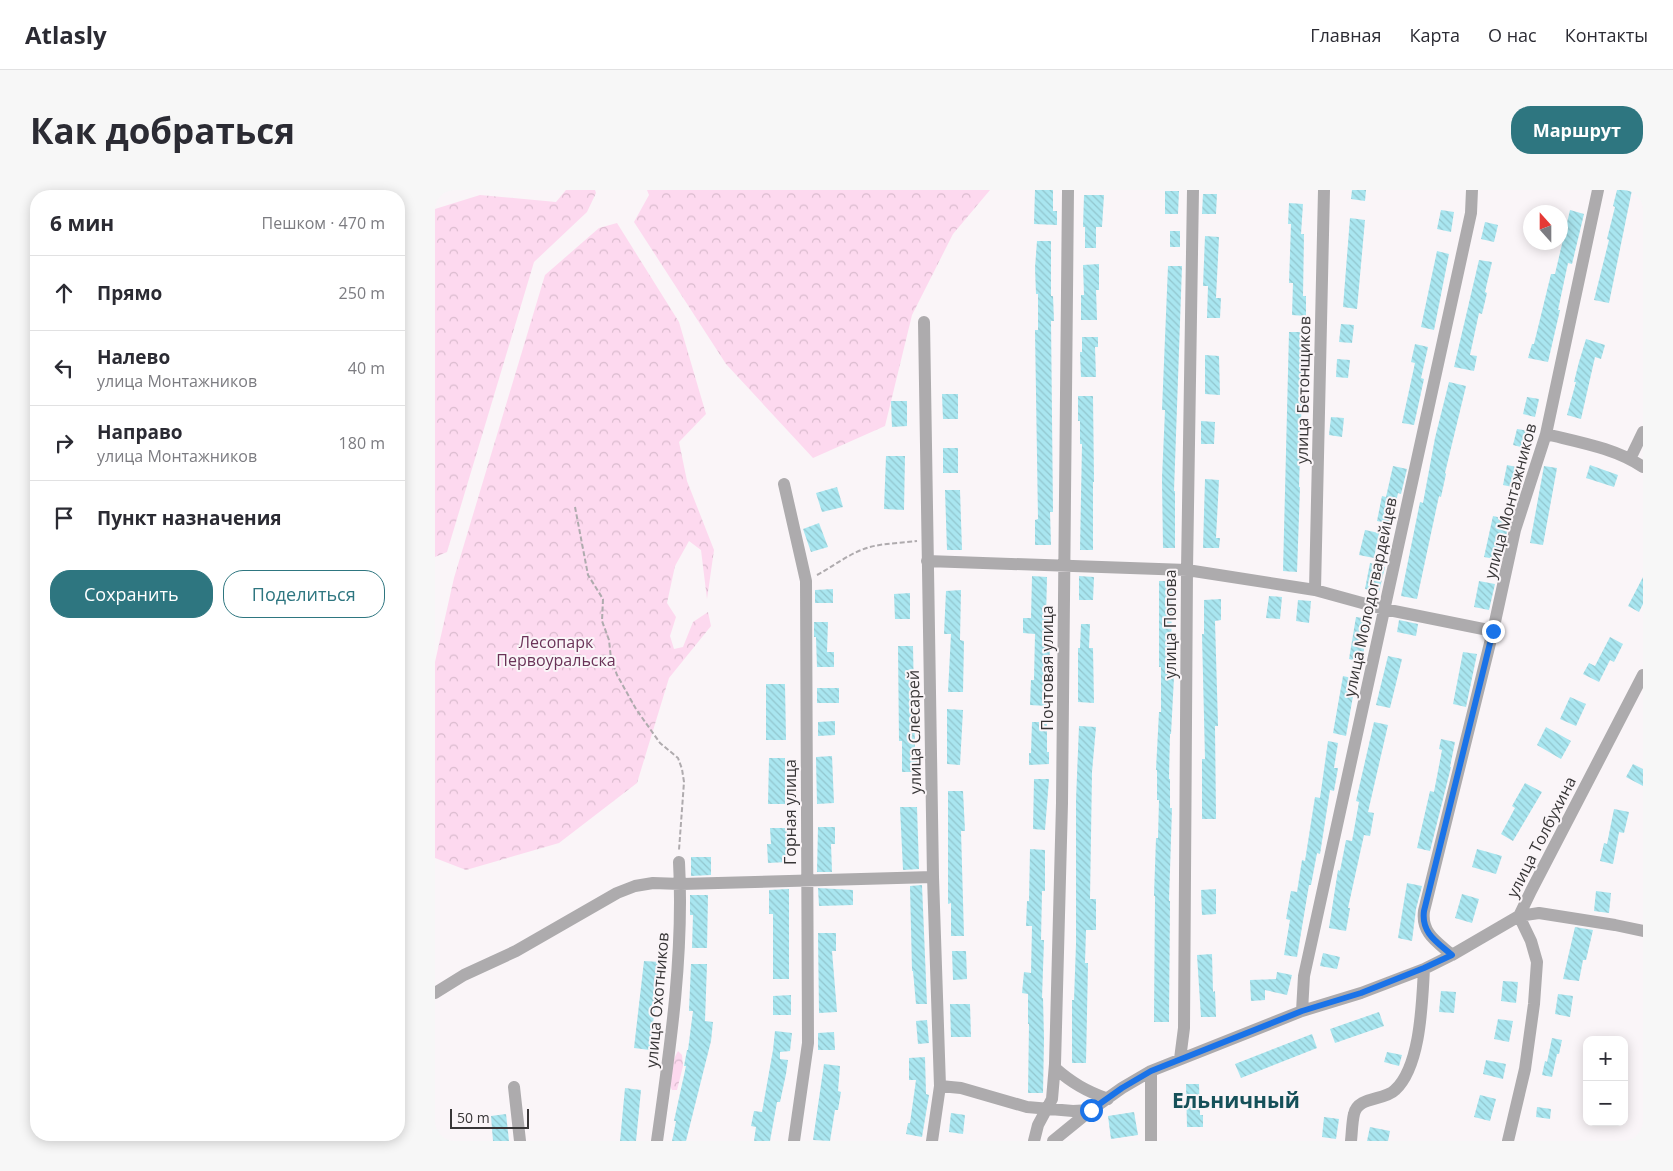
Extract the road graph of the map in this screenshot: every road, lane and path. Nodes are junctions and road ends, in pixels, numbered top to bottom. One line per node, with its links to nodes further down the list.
1 (1068, 190): 15 (street, Почтовая улица)
2 (1193, 190): 16 (street, улица Попова)
3 (1324, 190): 18 (street, улица Бетонщиков)
4 (1472, 190): 19 (street, улица Молодогвардейцев)
5 (1598, 190): 8 (street, улица Монтажников)
6 (924, 322): 13 (street, улица Слесарей)
7 (1643, 432): 9 (street)
8 (1545, 434): 9 (street); 20 (street, улица Монтажников)
9 (1630, 458): 10 (street)
10 (1643, 467)
11 (784, 484): 17 (street, Горная улица)
12 (575, 507): 22 (path)
13 (927, 541): 14 (street, улица Слесарей); 17 (path)
14 (927, 561): 15 (street); 23 (street, улица Слесарей)
15 (1064, 565): 16 (street); 33 (street, Почтовая улица)
16 (1187, 570): 18 (street); 32 (street, улица Попова)
17 (806, 581): 24 (street, Горная улица)
18 (1315, 590): 19 (street)
19 (1384, 609): 20 (street); 31 (street, улица Молодогвардейцев)
20 (1493, 631): 28 (street, улица Монтажников)
21 (1643, 675): 26 (street, улица Толбухина)
22 (679, 862): 25 (street, улица Охотников)
23 (933, 877): 24 (street); 35 (street, улица Слесарей)
24 (807, 881): 25 (street); 42 (street, Горная улица)
25 (681, 884): 30 (street); 41 (street, улица Охотников)
26 (1519, 916): 27 (street); 28 (street); 48 (street, улица Толбухина)
27 (1643, 931)
28 (1452, 955): 29 (street)
29 (1424, 968): 31 (street); 47 (street)
30 (435, 993)
31 (1302, 1011): 32 (street)
32 (1180, 1059): 34 (street)
33 (1055, 1068): 37 (street); 38 (street, Почтовая улица)
34 (1151, 1071): 37 (street); 46 (street)
35 (940, 1086): 38 (street); 43 (street, улица Слесарей)
36 (514, 1087): 40 (street)
37 (1108, 1099): 39 (street)
38 (1045, 1110): 39 (street); 44 (street, Почтовая улица)
39 (1091, 1110): 45 (street)
40 (520, 1141)
41 (657, 1141)
42 (794, 1141)
43 (932, 1141)
44 (1034, 1141)
45 (1053, 1141)
46 (1151, 1141)
47 (1351, 1141)
48 (1508, 1141)

